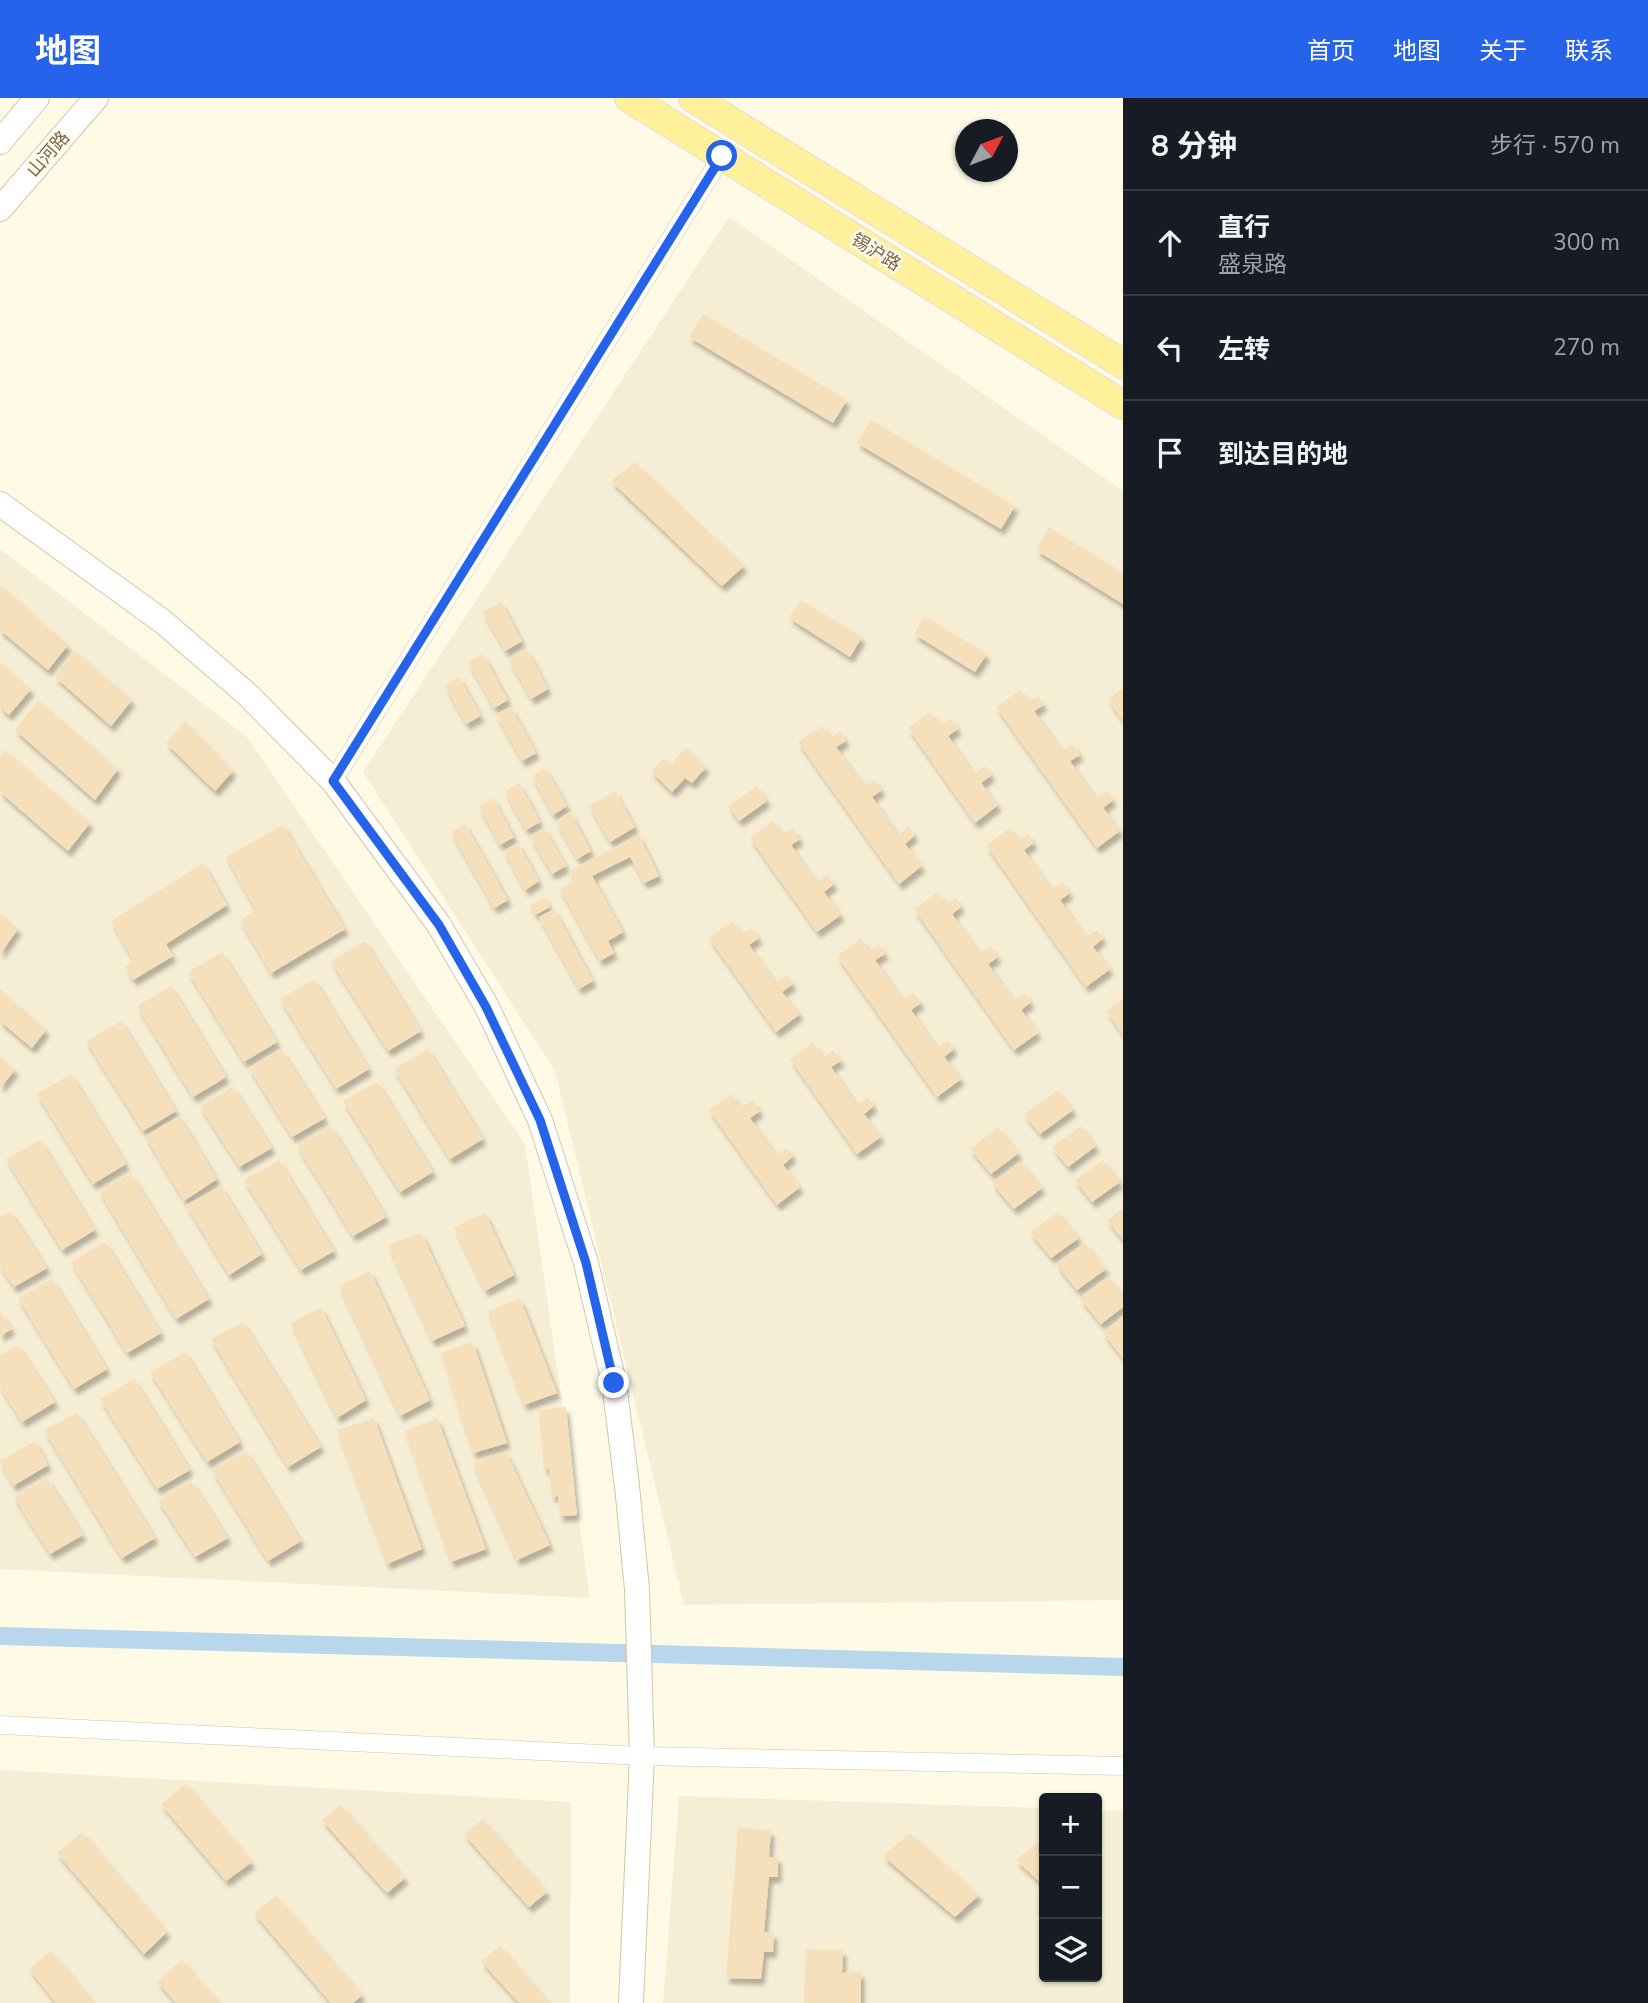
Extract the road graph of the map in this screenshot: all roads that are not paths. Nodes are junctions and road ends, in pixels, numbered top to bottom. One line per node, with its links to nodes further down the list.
1 (37, 98): 5 (street)
2 (96, 98): 7 (street, 山河路)
3 (629, 98): 6 (main road, 锡沪路)
4 (693, 98): 8 (main road, 锡沪路)
5 (0, 142)
6 (722, 156): 9 (main road, 锡沪路); 11 (street)
7 (0, 209)
8 (1123, 364)
9 (1123, 405)
10 (0, 504): 11 (street)
11 (333, 781): 13 (street)
12 (0, 1725): 13 (street)
13 (642, 1756): 14 (street); 15 (street)
14 (1123, 1766)
15 (631, 2003)

